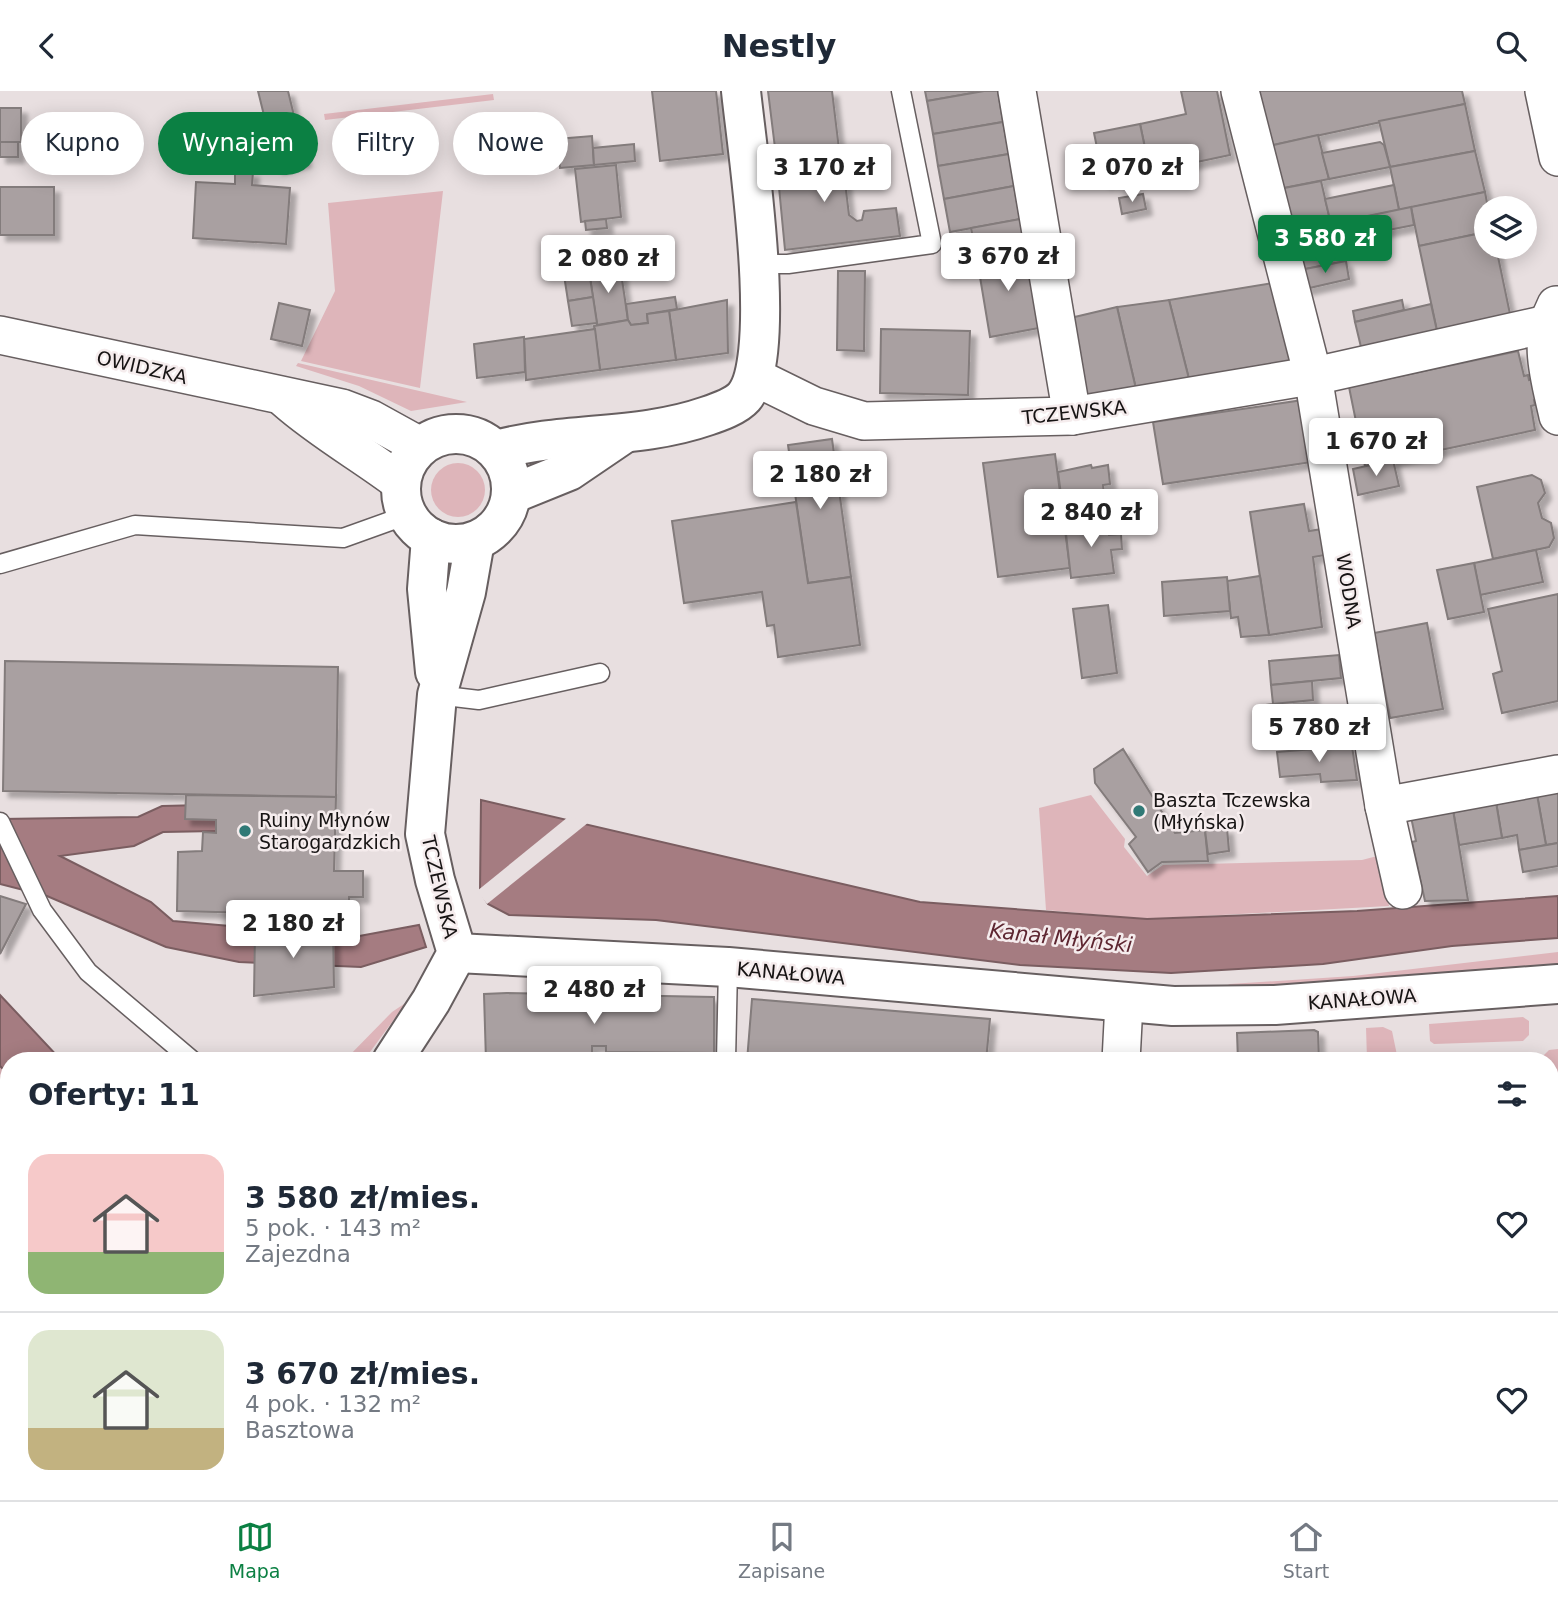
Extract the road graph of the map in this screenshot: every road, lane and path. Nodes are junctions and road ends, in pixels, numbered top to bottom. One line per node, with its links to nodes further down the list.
1 (741, 91): 7 (street)
2 (901, 91): 7 (lane)
3 (1017, 91): 14 (street)
4 (1240, 91): 10 (street, WODNA)
5 (1544, 91): 6 (street)
6 (1558, 157)
7 (758, 264): 11 (street)
8 (1553, 313): 10 (street, TCZEWSKA); 13 (street)
9 (0, 335): 12 (street, OWIDZKA)
10 (1313, 376): 14 (street, TCZEWSKA); 25 (street, WODNA)
11 (755, 377): 14 (street, TCZEWSKA); 15 (street)
12 (284, 398): 16 (street, OWIDZKA); 19 (street, OWIDZKA)
13 (1558, 416)
14 (1072, 417)
15 (622, 435): 17 (street); 18 (street)
16 (420, 446): 17 (street); 19 (street)
17 (496, 450): 18 (street)
18 (512, 494): 20 (street)
19 (413, 512): 20 (street); 21 (lane); 23 (street, TCZEWSKA)
20 (475, 541): 23 (street, TCZEWSKA)
21 (1, 568)
22 (600, 673): 23 (lane)
23 (437, 695): 28 (street, TCZEWSKA)
24 (1558, 774): 25 (street)
25 (1384, 806): 27 (street, WODNA)
26 (0, 822): 32 (lane)
27 (1403, 890)
28 (457, 953): 29 (street, KANAŁOWA); 33 (street, TCZEWSKA)
29 (728, 967): 31 (street, KANAŁOWA); 34 (lane)
30 (1558, 984): 31 (street, KANAŁOWA)
31 (1124, 1003): 35 (street)
32 (182, 1052)
33 (398, 1052)
34 (726, 1052)
35 (1121, 1052)

